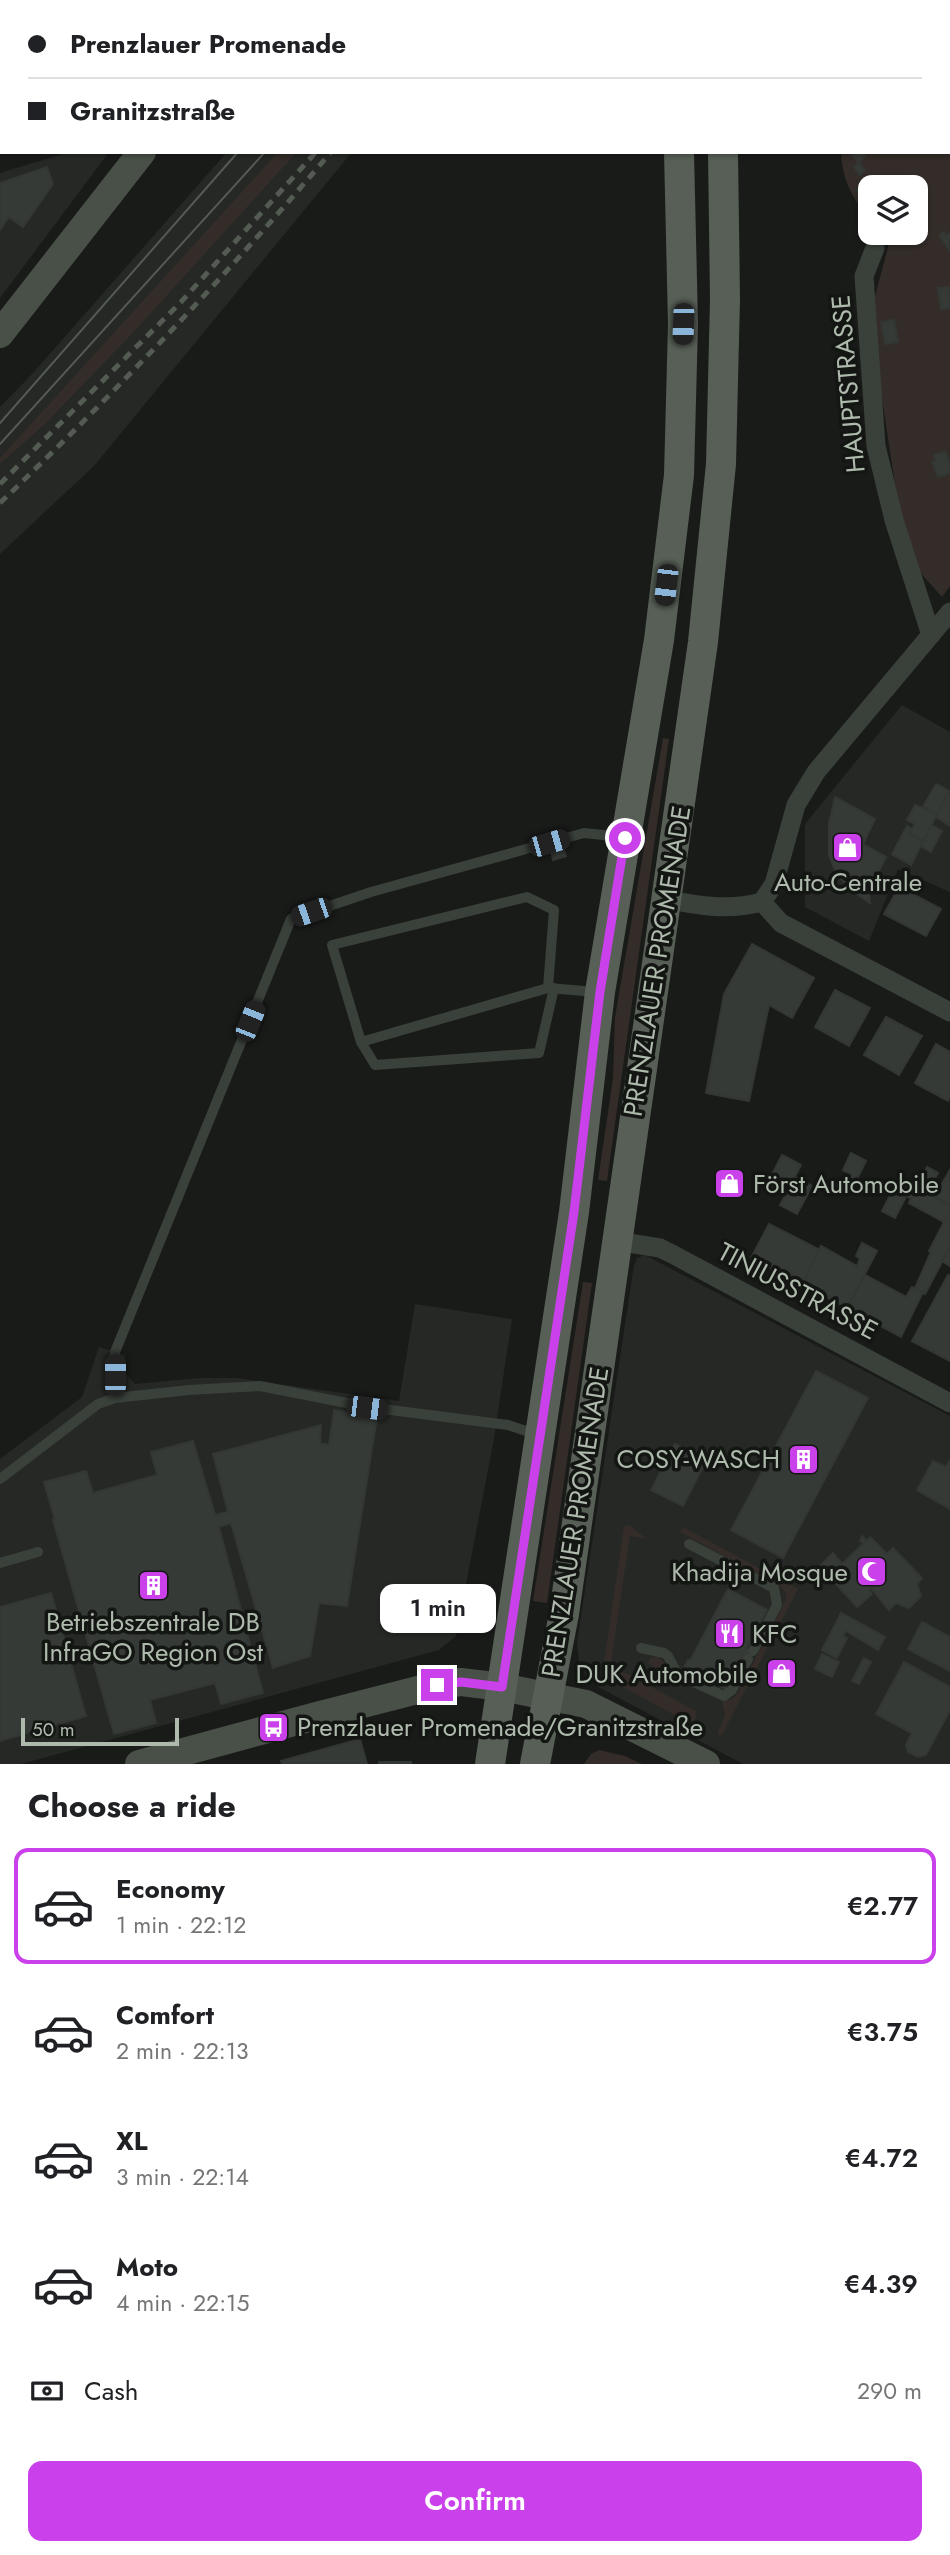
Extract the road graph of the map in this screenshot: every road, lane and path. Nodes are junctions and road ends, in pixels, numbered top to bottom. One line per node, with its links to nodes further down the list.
1 (140, 154): 5 (main road)
2 (723, 154): 9 (main road, PRENZLAUER PROMENADE)
3 (679, 162): 8 (main road, PRENZLAUER PROMENADE)
4 (875, 248): 7 (street, HAUPTSTRASSE)
5 (0, 334)
6 (950, 612): 7 (street)
7 (931, 635): 10 (street)
8 (625, 838): 12 (main road, PRENZLAUER PROMENADE); 16 (lane)
9 (665, 900): 10 (street); 15 (main road, PRENZLAUER PROMENADE)
10 (762, 902): 13 (street)
11 (551, 988): 12 (lane); 14 (lane); 14 (lane); 14 (lane)
12 (600, 992): 18 (main road, PRENZLAUER PROMENADE)
13 (950, 1012)
14 (361, 1042)
15 (616, 1241): 17 (street, TINIUSSTRASSE); 25 (main road, PRENZLAUER PROMENADE)
16 (115, 1398): 18 (lane); 19 (lane)
17 (950, 1403)
18 (539, 1435): 24 (main road, PRENZLAUER PROMENADE)
19 (0, 1479)
20 (688, 1544): 23 (lane)
21 (38, 1552): 22 (lane)
22 (0, 1563)
23 (642, 1648)
24 (502, 1687): 25 (main road); 26 (main road); 27 (main road, PRENZLAUER PROMENADE)
25 (548, 1696): 28 (main road, PRENZLAUER PROMENADE); 29 (main road)
26 (139, 1764)
27 (490, 1764)
28 (535, 1764)
29 (706, 1764)

